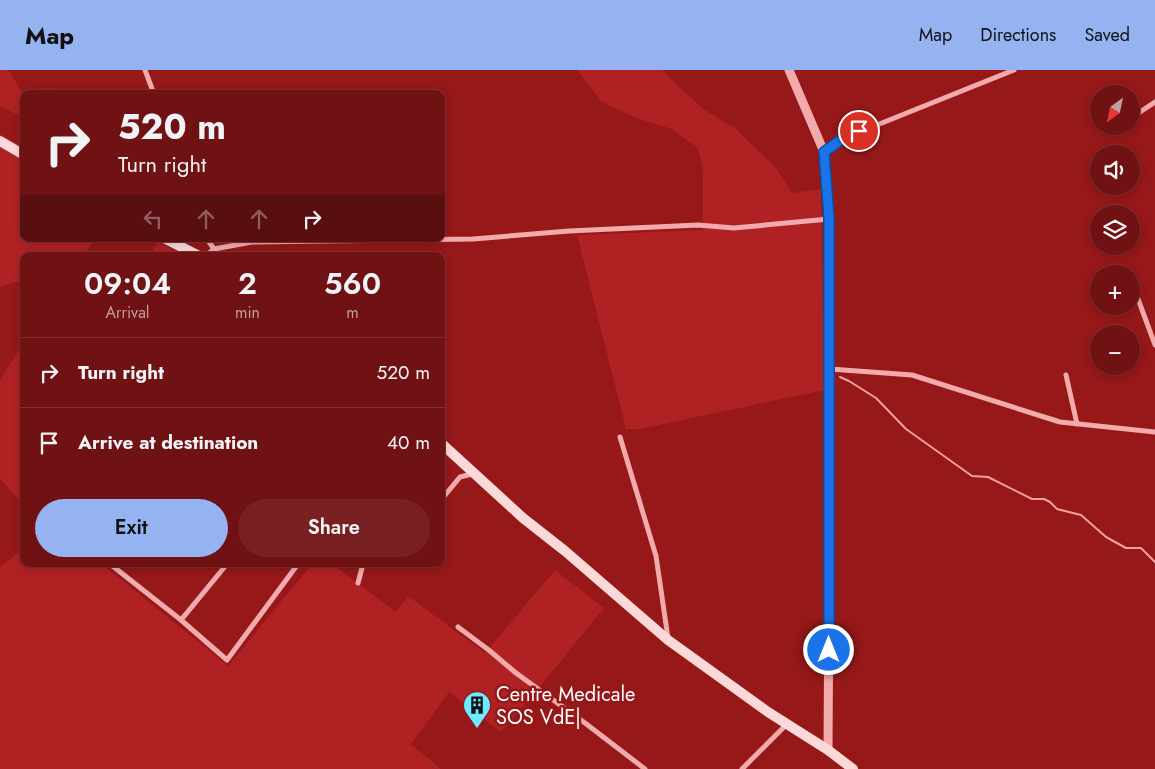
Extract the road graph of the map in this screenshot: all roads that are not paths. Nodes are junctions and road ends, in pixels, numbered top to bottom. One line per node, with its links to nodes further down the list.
1 (145, 70): 4 (street)
2 (789, 70): 8 (street)
3 (1014, 70): 8 (street)
4 (152, 90)
5 (1155, 102): 6 (street)
6 (1140, 112)
7 (0, 141): 9 (main road)
8 (824, 152): 10 (street)
9 (20, 153)
10 (829, 218): 11 (street); 20 (street)
11 (445, 239)
12 (172, 242): 16 (main road)
13 (209, 242): 15 (street)
14 (252, 242): 15 (street)
15 (214, 250): 17 (street)
16 (191, 252)
17 (211, 252)
18 (1140, 304): 19 (street)
19 (1155, 345)
20 (829, 369): 22 (street); 37 (street)
21 (1066, 375): 22 (street)
22 (1077, 424): 23 (street)
23 (1155, 432)
24 (620, 438): 35 (street)
25 (445, 447): 26 (main road)
26 (476, 474): 27 (street); 35 (main road)
27 (445, 495)
28 (114, 567): 33 (street)
29 (225, 567): 33 (street)
30 (296, 567): 33 (street)
31 (362, 567): 32 (street)
32 (358, 583)
33 (181, 620)
34 (458, 627): 38 (street)
35 (668, 640): 36 (main road)
36 (786, 725): 37 (main road); 39 (street)
37 (828, 750): 40 (main road)
38 (645, 769)
39 (742, 769)
40 (853, 769)

